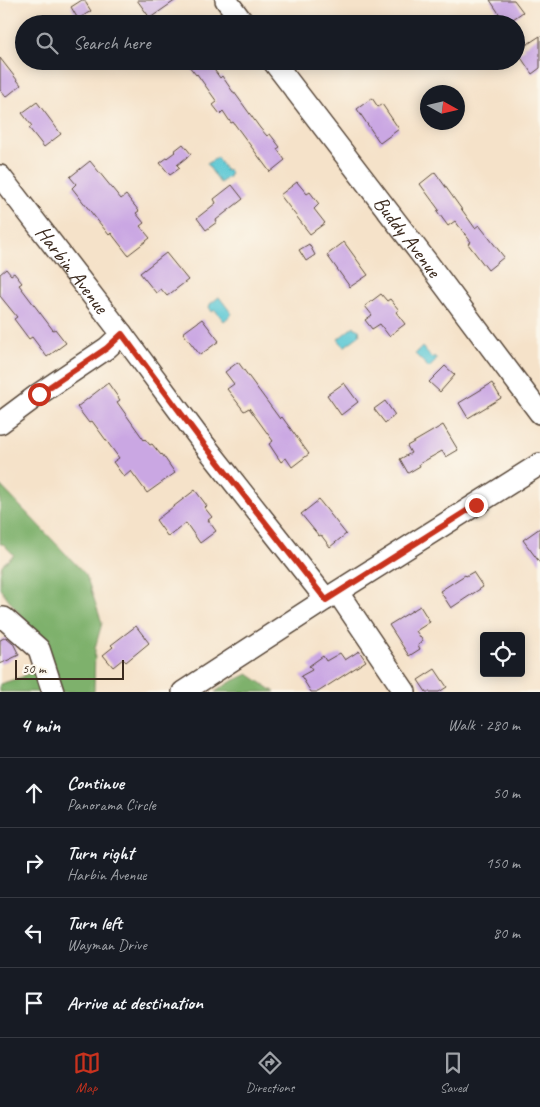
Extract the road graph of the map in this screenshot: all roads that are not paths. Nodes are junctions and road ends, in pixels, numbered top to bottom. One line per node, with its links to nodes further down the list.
1 (226, 0): 2 (street)
2 (237, 15)
3 (279, 70): 6 (street, Buddy Avenue)
4 (0, 176): 5 (street, Harbin Avenue)
5 (122, 334): 7 (street); 9 (street, Harbin Avenue)
6 (540, 413)
7 (0, 423)
8 (540, 464): 9 (street)
9 (332, 596): 12 (street); 13 (street, Harbin Avenue)
10 (0, 618): 11 (street)
11 (53, 692)
12 (183, 692)
13 (405, 692)

